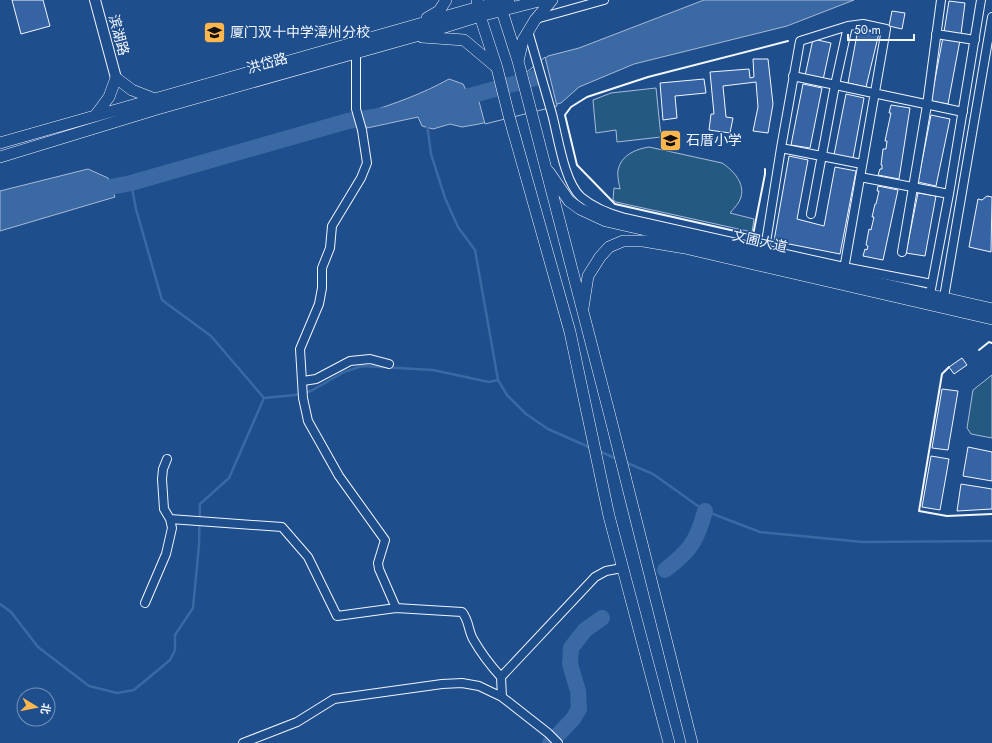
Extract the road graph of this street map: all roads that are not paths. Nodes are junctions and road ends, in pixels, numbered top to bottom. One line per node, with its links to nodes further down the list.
1 (94, 0): 21 (street, 滨湖路)
2 (446, 0): 13 (main road)
3 (543, 0): 8 (main road)
4 (552, 0): 11 (main road)
5 (604, 0): 11 (street)
6 (941, 0): 15 (street)
7 (981, 0): 16 (street)
8 (503, 3): 9 (main road); 18 (main road)
9 (478, 8): 13 (main road); 19 (main road)
10 (992, 17): 42 (street)
11 (535, 20): 14 (main road)
12 (848, 26): 20 (street); 22 (street); 23 (street)
13 (415, 31): 17 (main road, 洪岱路); 19 (main road); 24 (main road)
14 (528, 31): 18 (main road); 39 (street)
15 (936, 34): 16 (street); 25 (street)
16 (975, 40): 26 (street)
17 (356, 53): 30 (main road, 洪岱路); 47 (street)
18 (518, 62): 32 (main road)
19 (497, 68): 50 (main road)
20 (793, 76): 22 (street); 29 (street)
21 (116, 78): 24 (main road); 27 (main road)
22 (836, 85): 23 (street); 31 (street)
23 (875, 92): 25 (street); 33 (street)
24 (155, 99): 27 (main road)
25 (927, 104): 26 (street); 35 (street)
26 (963, 112): 36 (street)
27 (94, 116): 28 (main road)
28 (0, 144)
29 (781, 148): 31 (street); 39 (street)
30 (0, 157)
31 (823, 157): 33 (street); 37 (street)
32 (544, 164): 39 (main road, 文圃大道); 44 (main road)
33 (862, 164): 34 (street)
34 (860, 177): 35 (street); 40 (street)
35 (913, 188): 36 (street); 38 (street)
36 (949, 194): 41 (street)
37 (811, 214)
38 (902, 252)
39 (764, 257): 40 (main road, 文圃大道); 41 (main road, 文圃大道); 44 (main road, 文圃大道)
40 (843, 271): 41 (main road, 文圃大道)
41 (930, 294): 42 (main road, 文圃大道)
42 (943, 303): 43 (main road, 文圃大道); 45 (main road, 文圃大道)
43 (992, 309)
44 (582, 310): 58 (main road)
45 (992, 319)
46 (389, 364): 47 (street)
47 (303, 383): 52 (street)
48 (167, 459): 49 (street)
49 (174, 519): 51 (street); 52 (street)
50 (622, 568): 53 (street); 57 (main road)
51 (145, 603)
52 (396, 608): 53 (street)
53 (501, 677): 54 (street)
54 (502, 697): 55 (street); 56 (street)
55 (243, 743)
56 (558, 743)
57 (669, 743)
58 (692, 743)

